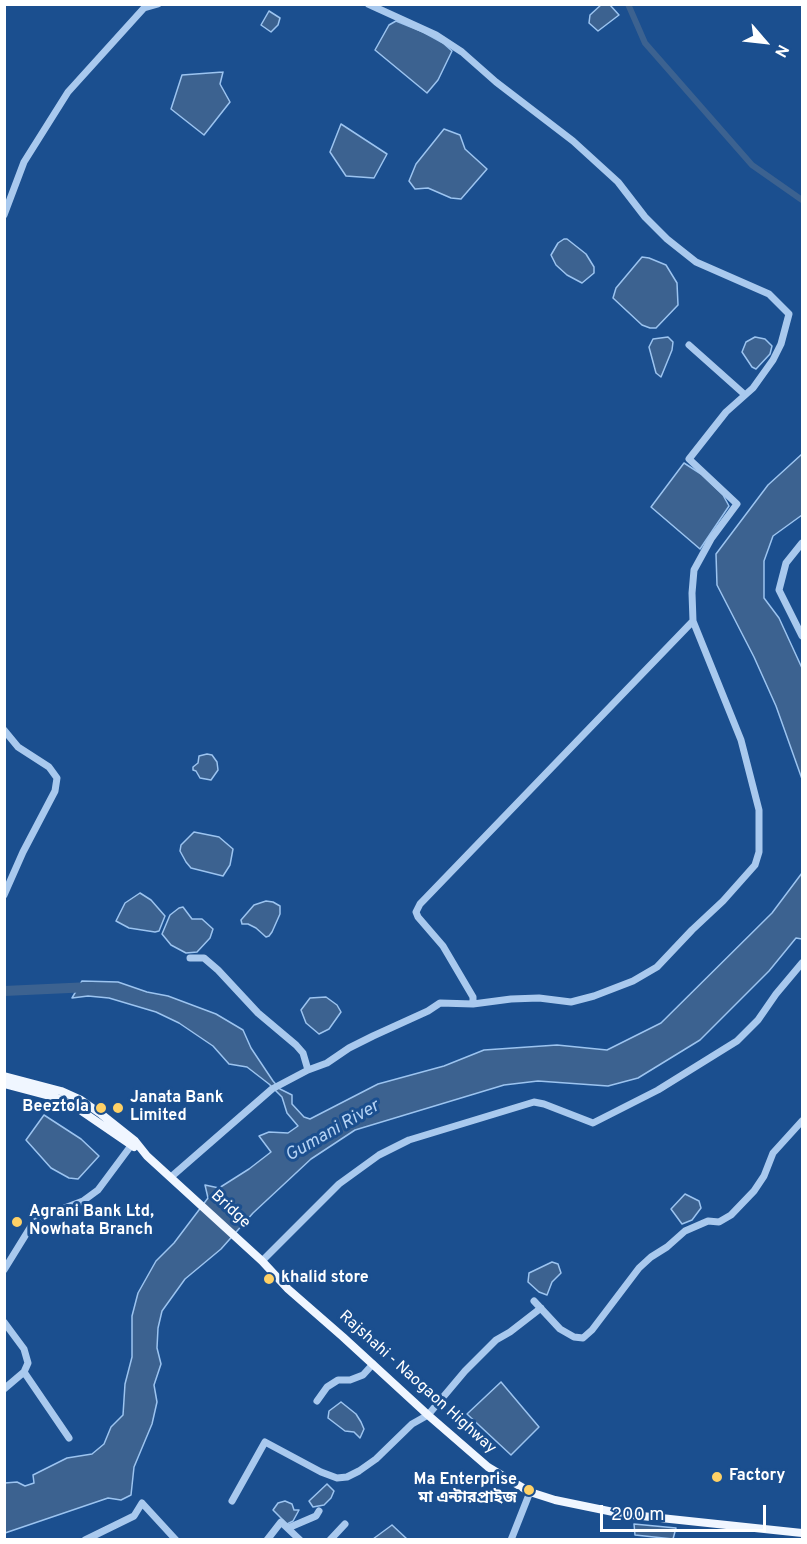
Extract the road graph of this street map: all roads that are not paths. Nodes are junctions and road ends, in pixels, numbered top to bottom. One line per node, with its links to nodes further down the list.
1 (158, 4): 3 (street)
2 (368, 4): 5 (street)
3 (4, 215)
4 (689, 345): 5 (street)
5 (744, 394): 7 (street)
6 (802, 543): 8 (street)
7 (693, 621): 13 (street); 13 (street)
8 (802, 636)
9 (4, 730): 10 (street)
10 (4, 895)
11 (190, 958): 14 (street)
12 (802, 963): 21 (street)
13 (473, 1004): 14 (street)
14 (308, 1070): 19 (street)
15 (4, 1076): 18 (main road)
16 (4, 1084): 18 (main road)
17 (802, 1121): 24 (street)
18 (133, 1144): 19 (main road); 22 (street)
19 (171, 1177): 20 (main road, Bridge)
20 (247, 1247): 21 (main road, Rajshahi - Naogaon Highway)
21 (262, 1261): 26 (main road, Rajshahi - Naogaon Highway)
22 (4, 1270)
23 (534, 1301): 24 (street)
24 (541, 1308): 30 (street)
25 (4, 1322): 27 (street)
26 (373, 1364): 29 (street); 30 (main road, Rajshahi - Naogaon Highway)
27 (24, 1372): 28 (street); 31 (street)
28 (4, 1389)
29 (317, 1401)
30 (428, 1415): 32 (main road, Rajshahi - Naogaon Highway); 33 (street)
31 (69, 1438)
32 (530, 1492): 37 (main road, Rajshahi - Naogaon Highway); 43 (street)
33 (232, 1501)
34 (319, 1511): 36 (street)
35 (345, 1524): 42 (street)
36 (288, 1528): 40 (street); 41 (street)
37 (802, 1533)
38 (85, 1539): 39 (street)
39 (176, 1539)
40 (267, 1539)
41 (300, 1539)
42 (330, 1539)
43 (511, 1539)

